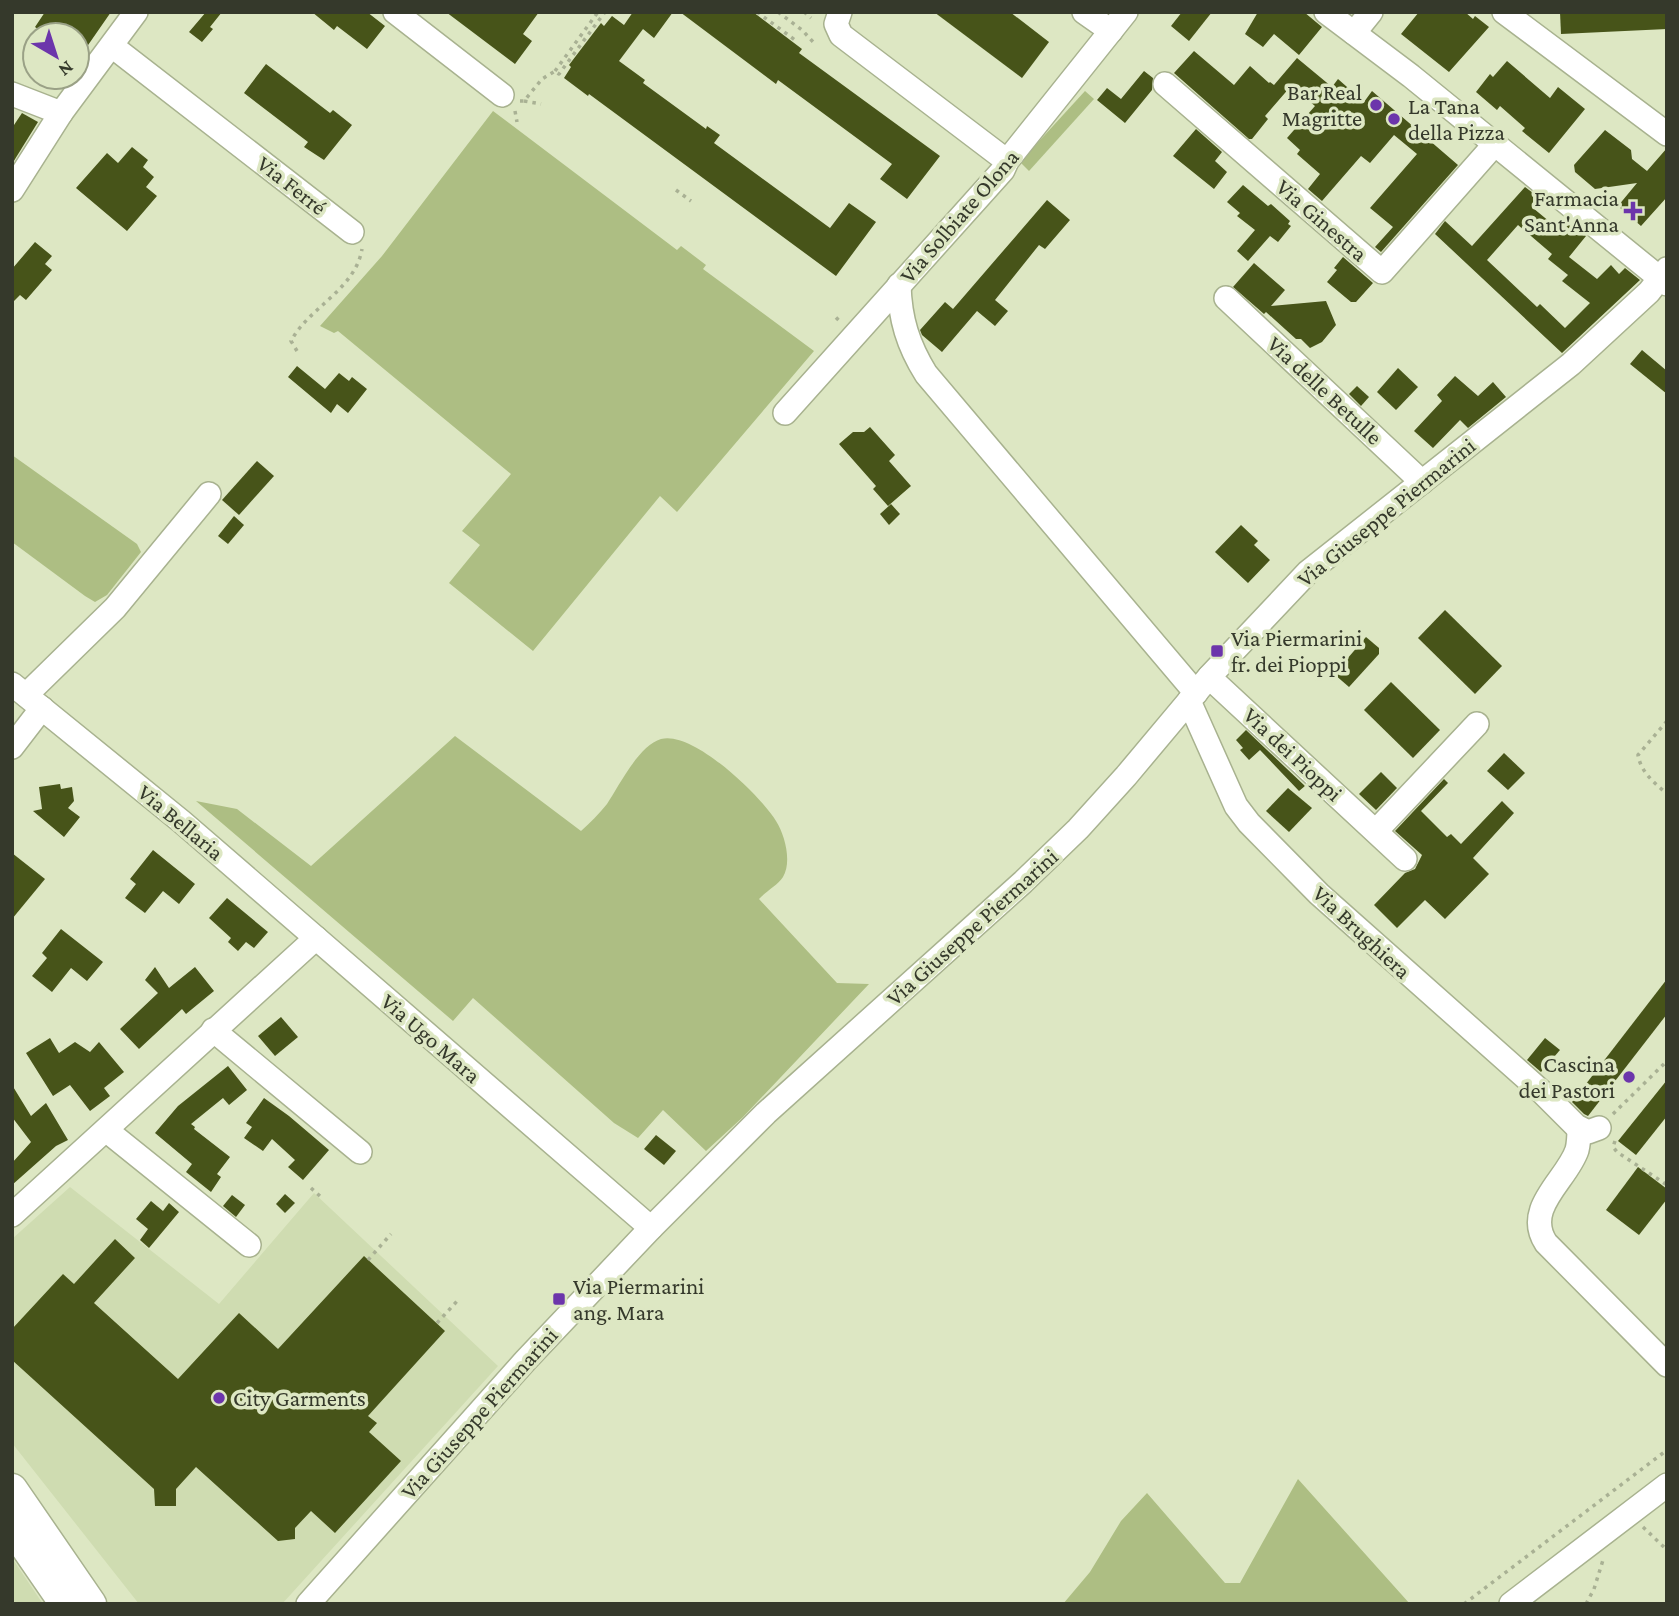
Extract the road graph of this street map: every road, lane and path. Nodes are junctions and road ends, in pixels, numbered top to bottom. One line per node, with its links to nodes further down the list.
1 (136, 12): 19 (street)
2 (395, 12): 23 (street)
3 (598, 12): 20 (path)
4 (605, 12): 20 (path)
5 (757, 12): 17 (path)
6 (778, 12): 18 (path)
7 (804, 12): 14 (path)
8 (840, 12): 29 (street)
9 (1084, 12): 15 (street)
10 (1126, 12): 15 (street, Via Solbiate Olona)
11 (1326, 12): 16 (street)
12 (1371, 12): 16 (street)
13 (1504, 12): 27 (street)
14 (811, 18)
15 (1111, 31): 29 (street, Via Solbiate Olona)
16 (1354, 33): 28 (street)
17 (795, 40)
18 (816, 45)
19 (112, 46): 25 (street); 33 (street, Via Ferré)
20 (555, 71): 23 (path)
21 (1165, 84): 28 (street, Via Ginestra)
22 (12, 94): 25 (street)
23 (513, 98): 24 (path); 26 (path)
24 (541, 104)
25 (61, 113): 30 (street)
26 (517, 122)
27 (1667, 134)
28 (1495, 144): 34 (street)
29 (1007, 161): 35 (street, Via Solbiate Olona)
30 (12, 190)
31 (676, 190): 32 (path)
32 (691, 201)
33 (352, 232): 39 (path)
34 (1665, 277): 41 (street, Via Giuseppe Piermarini)
35 (899, 285): 40 (street, Via Solbiate Olona); 43 (street)
36 (1226, 298): 41 (street, Via delle Betulle)
37 (841, 315): 38 (path)
38 (836, 320)
39 (297, 351)
40 (785, 413)
41 (1422, 482): 43 (street, Via Giuseppe Piermarini)
42 (209, 495): 44 (street)
43 (1198, 690): 49 (street, Via dei Pioppi); 54 (street, Via Brughiera); 61 (street, Via Giuseppe Piermarini)
44 (27, 696): 47 (street); 51 (street, Via Bellaria)
45 (1667, 721): 48 (path)
46 (1478, 724): 49 (street)
47 (12, 747)
48 (1667, 794)
49 (1376, 831): 50 (street, Via dei Pioppi)
50 (1405, 859)
51 (316, 938): 52 (street); 61 (street, Via Ugo Mara)
52 (213, 1030): 55 (street); 56 (street)
53 (1667, 1061): 54 (path)
54 (1595, 1125): 57 (path); 67 (street)
55 (106, 1129): 60 (street); 63 (street)
56 (360, 1152)
57 (1667, 1185)
58 (311, 1188): 59 (path)
59 (321, 1197)
60 (12, 1215)
61 (651, 1228): 77 (street, Via Giuseppe Piermarini)
62 (391, 1234): 64 (path)
63 (249, 1245)
64 (368, 1260)
65 (459, 1299): 66 (path)
66 (437, 1323)
67 (1667, 1365)
68 (1667, 1450): 78 (path)
69 (1667, 1485): 71 (street)
70 (12, 1489): 76 (main road)
71 (1629, 1514): 73 (street); 74 (path)
72 (12, 1527): 75 (main road)
73 (1604, 1532): 79 (street); 80 (path)
74 (1667, 1549)
75 (65, 1604)
76 (92, 1604)
77 (308, 1604)
78 (1464, 1604)
79 (1511, 1604)
80 (1586, 1604)

